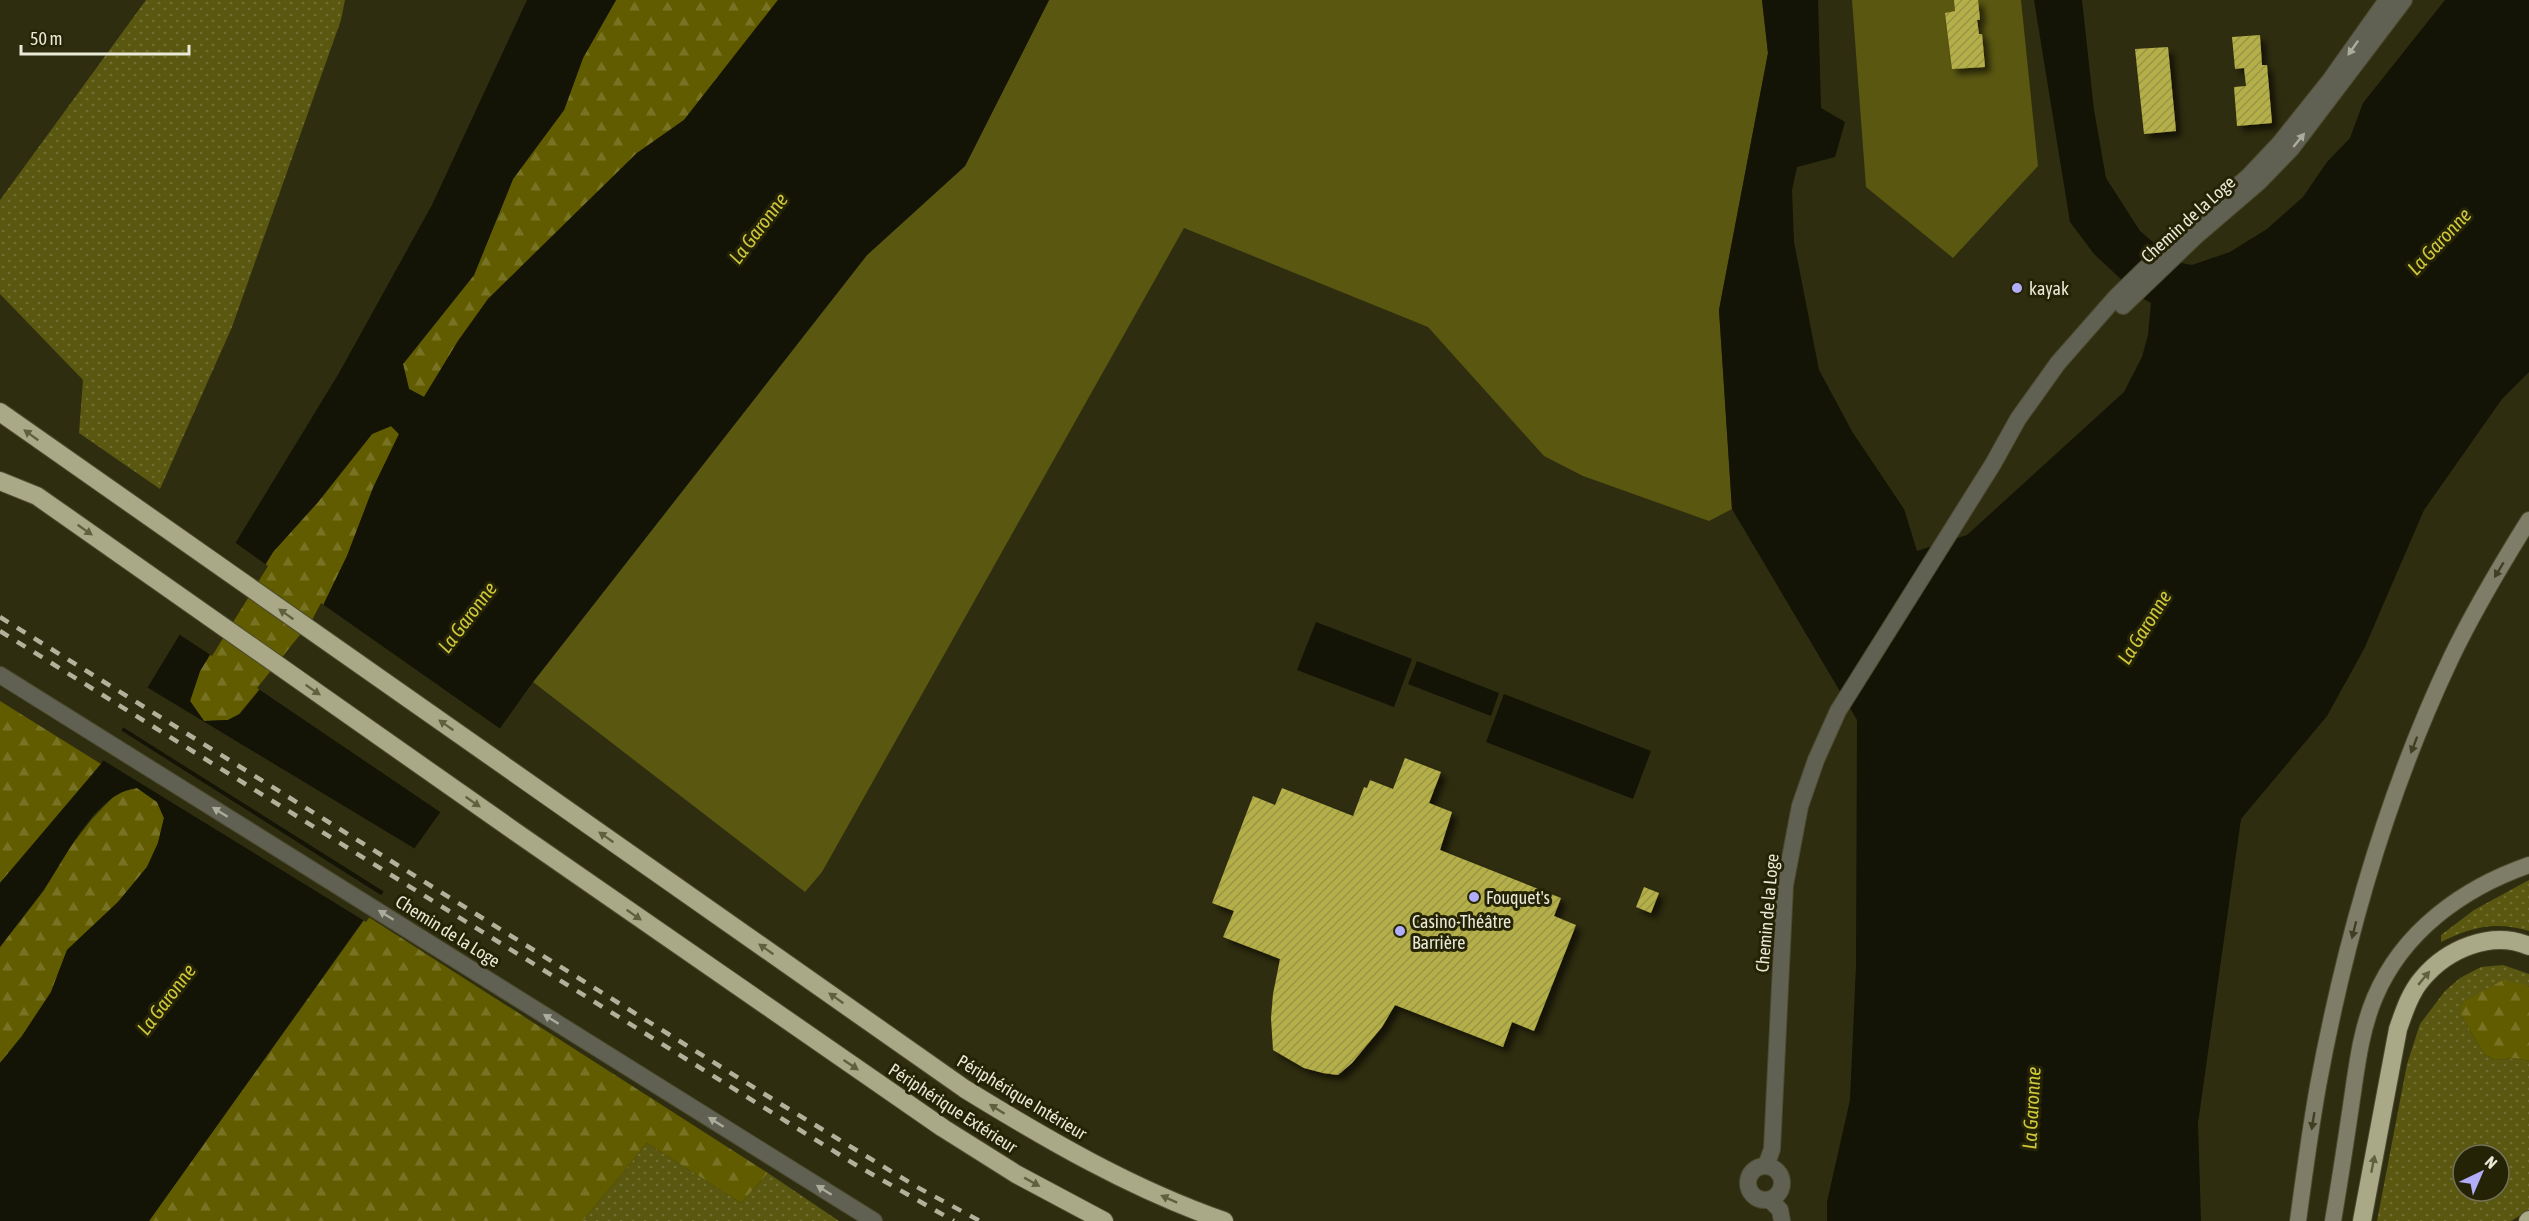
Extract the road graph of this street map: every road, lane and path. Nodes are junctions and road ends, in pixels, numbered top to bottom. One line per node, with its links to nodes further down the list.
1 (2387, 0): 3 (street, Chemin de la Loge, one-way to 3)
2 (2404, 0): 3 (street, Chemin de la Loge, one-way to 2)
3 (2191, 232): 12 (street, Chemin de la Loge)
4 (0, 412): 16 (highway, Périphérique Intérieur, one-way to 4)
5 (0, 470): 7 (highway)
6 (0, 481): 7 (highway)
7 (37, 496): 15 (highway, Périphérique Extérieur, one-way to 15)
8 (2529, 520): 18 (main road, one-way to 18)
9 (0, 675): 14 (street, Chemin de la Loge, one-way to 9)
10 (2529, 865): 19 (main road)
11 (2529, 946): 20 (highway, one-way to 11)
12 (1766, 1166): 13 (street); 13 (street, Chemin de la Loge)
13 (1770, 1200): 17 (street, Chemin de la Loge)
14 (874, 1221)
15 (1104, 1221)
16 (1224, 1221)
17 (1782, 1221)
18 (2298, 1221)
19 (2333, 1221)
20 (2362, 1221)

